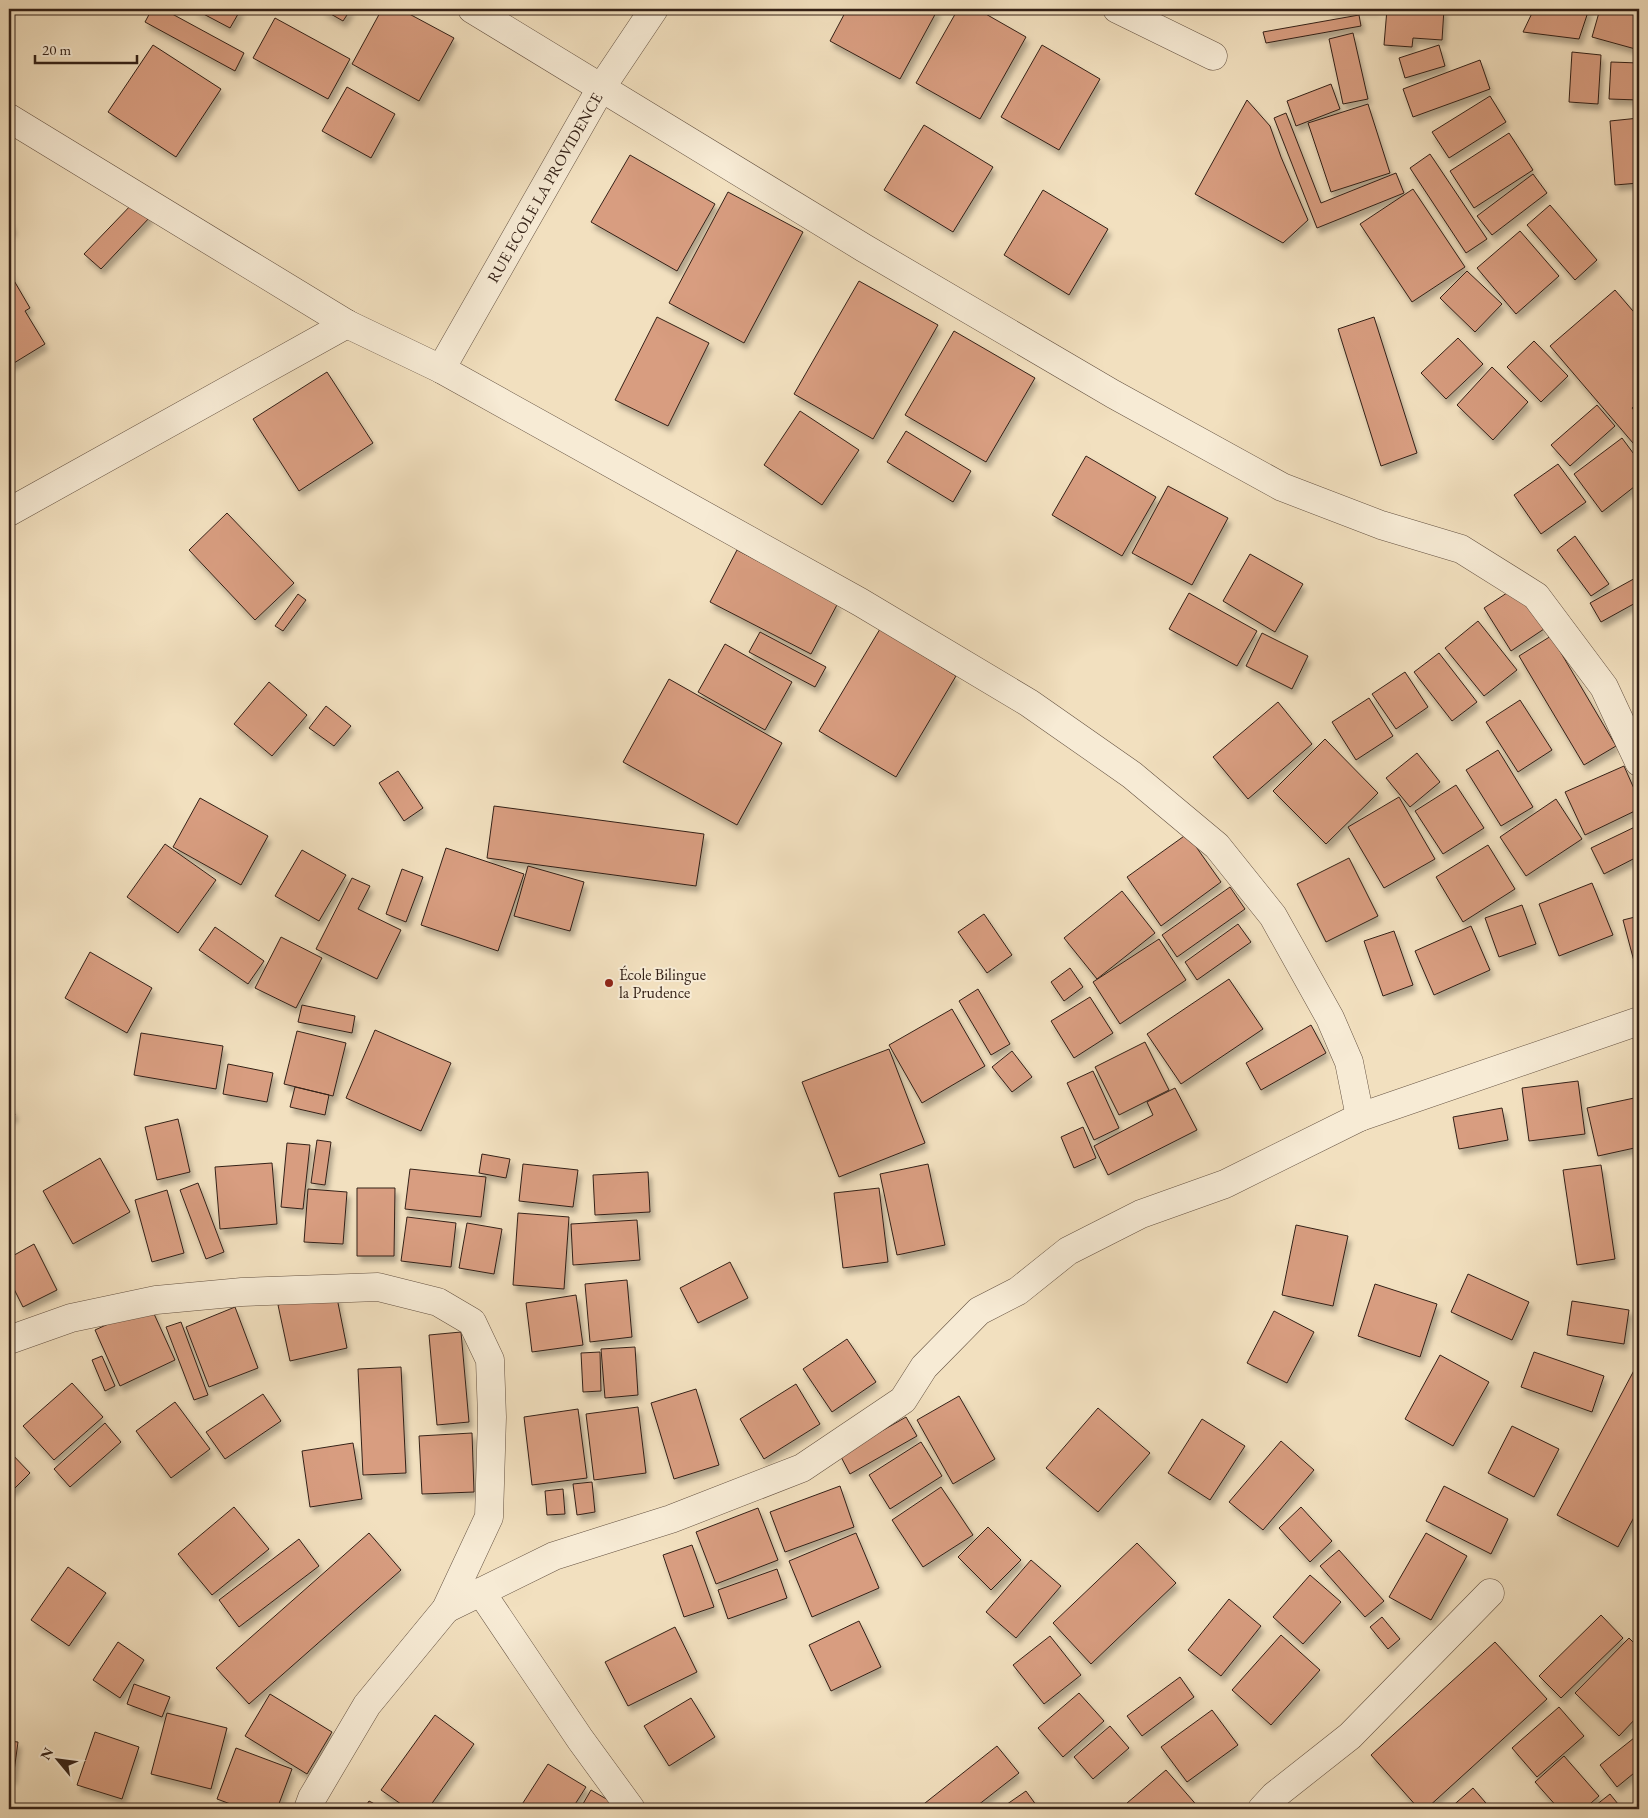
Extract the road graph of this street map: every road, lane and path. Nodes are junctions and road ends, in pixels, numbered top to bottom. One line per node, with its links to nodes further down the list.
1 (472, 9): 5 (street)
2 (654, 9): 5 (street, RUE ECOLE LA PROVIDENCE)
3 (1117, 9): 4 (street)
4 (1213, 56)
5 (601, 88): 8 (street, RUE ECOLE LA PROVIDENCE); 10 (street)
6 (9, 118): 7 (street)
7 (347, 324): 8 (street); 9 (street)
8 (441, 369): 12 (street)
9 (9, 512)
10 (1639, 762)
11 (1639, 1021): 12 (street)
12 (1360, 1117): 14 (street)
13 (9, 1340): 16 (street)
14 (481, 1592): 16 (street); 18 (street)
15 (1490, 1592): 19 (street)
16 (446, 1609): 17 (street)
17 (308, 1809)
18 (631, 1809)
19 (1262, 1809)

